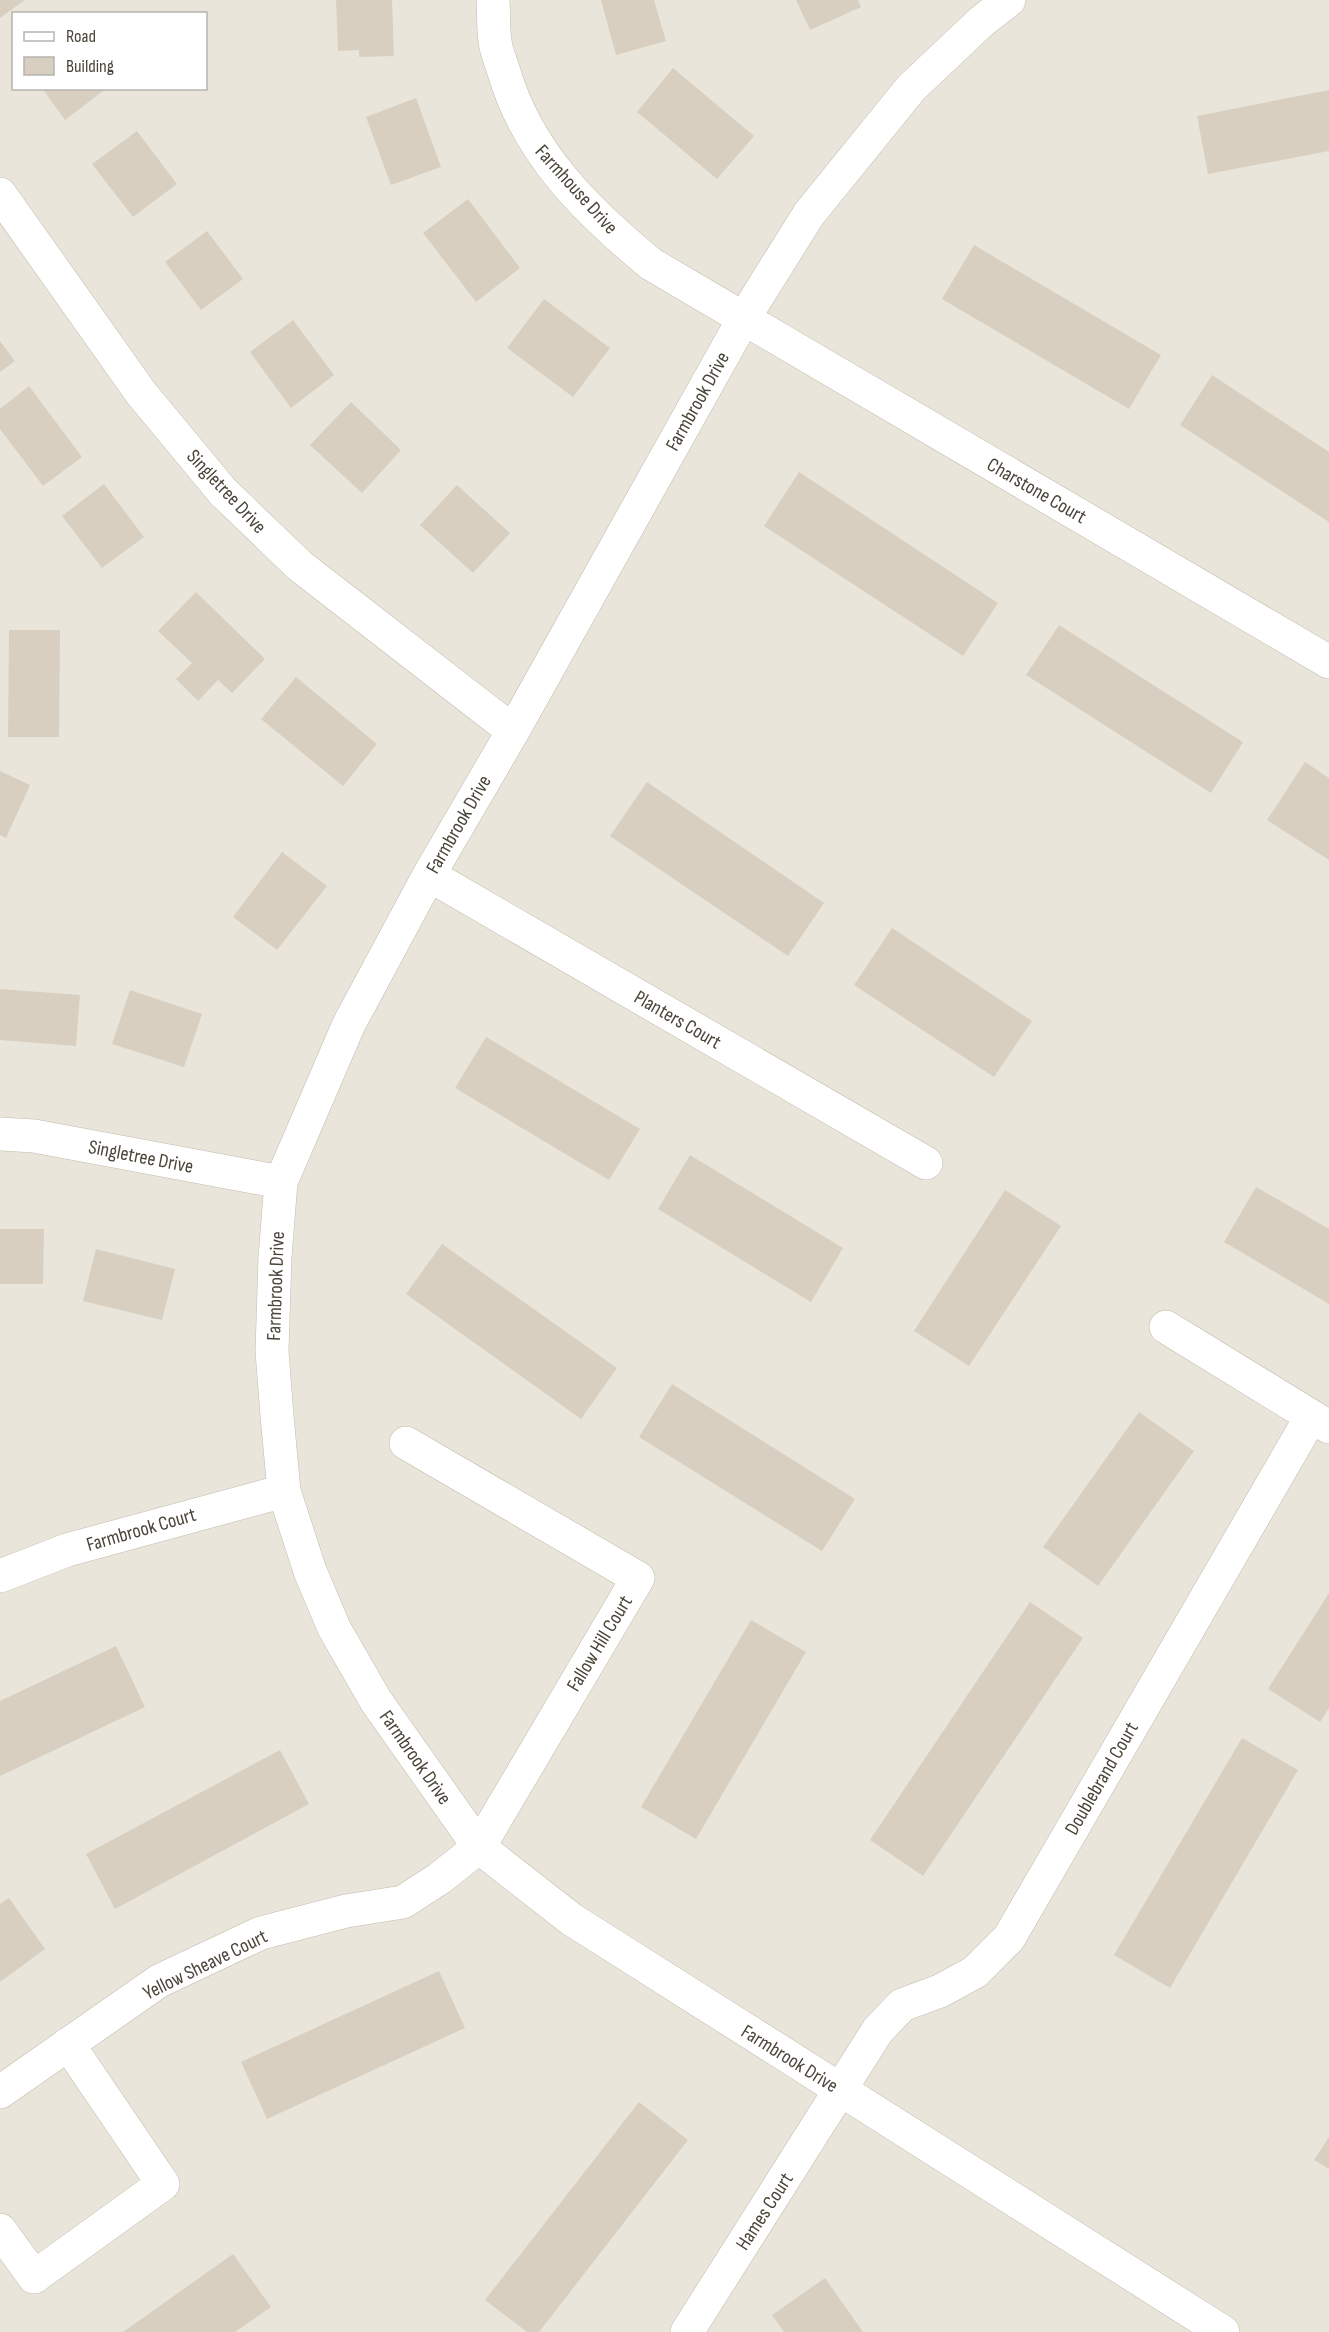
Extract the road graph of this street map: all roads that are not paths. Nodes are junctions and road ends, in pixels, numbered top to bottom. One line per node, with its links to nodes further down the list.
1 (493, 0): 5 (street, Farmhouse Drive)
2 (1009, 0): 3 (street, Farmbrook Drive)
3 (975, 10): 5 (street, Farmbrook Drive)
4 (0, 194): 7 (street, Singletree Drive)
5 (744, 318): 6 (street, Charstone Court); 7 (street, Farmbrook Drive)
6 (1329, 662)
7 (513, 731): 8 (street, Farmbrook Drive)
8 (429, 875): 10 (street, Planters Court); 11 (street, Farmbrook Drive)
9 (0, 1134): 11 (street, Singletree Drive)
10 (926, 1163)
11 (281, 1182): 15 (street, Farmbrook Drive)
12 (1166, 1327): 13 (street, Doublebrand Court)
13 (1320, 1422): 19 (street, Doublebrand Court)
14 (406, 1443): 17 (street, Fallow Hill Court)
15 (284, 1491): 16 (street, Farmbrook Court); 17 (street, Farmbrook Drive)
16 (0, 1576)
17 (479, 1847): 18 (street, Yellow Sheave Court); 19 (street, Farmbrook Drive)
18 (68, 2044): 20 (street, Yellow Sheave Court); 21 (street)
19 (841, 2091): 22 (street, Hames Court); 23 (street, Farmbrook Drive)
20 (0, 2092)
21 (0, 2230)
22 (687, 2332)
23 (1222, 2332)

